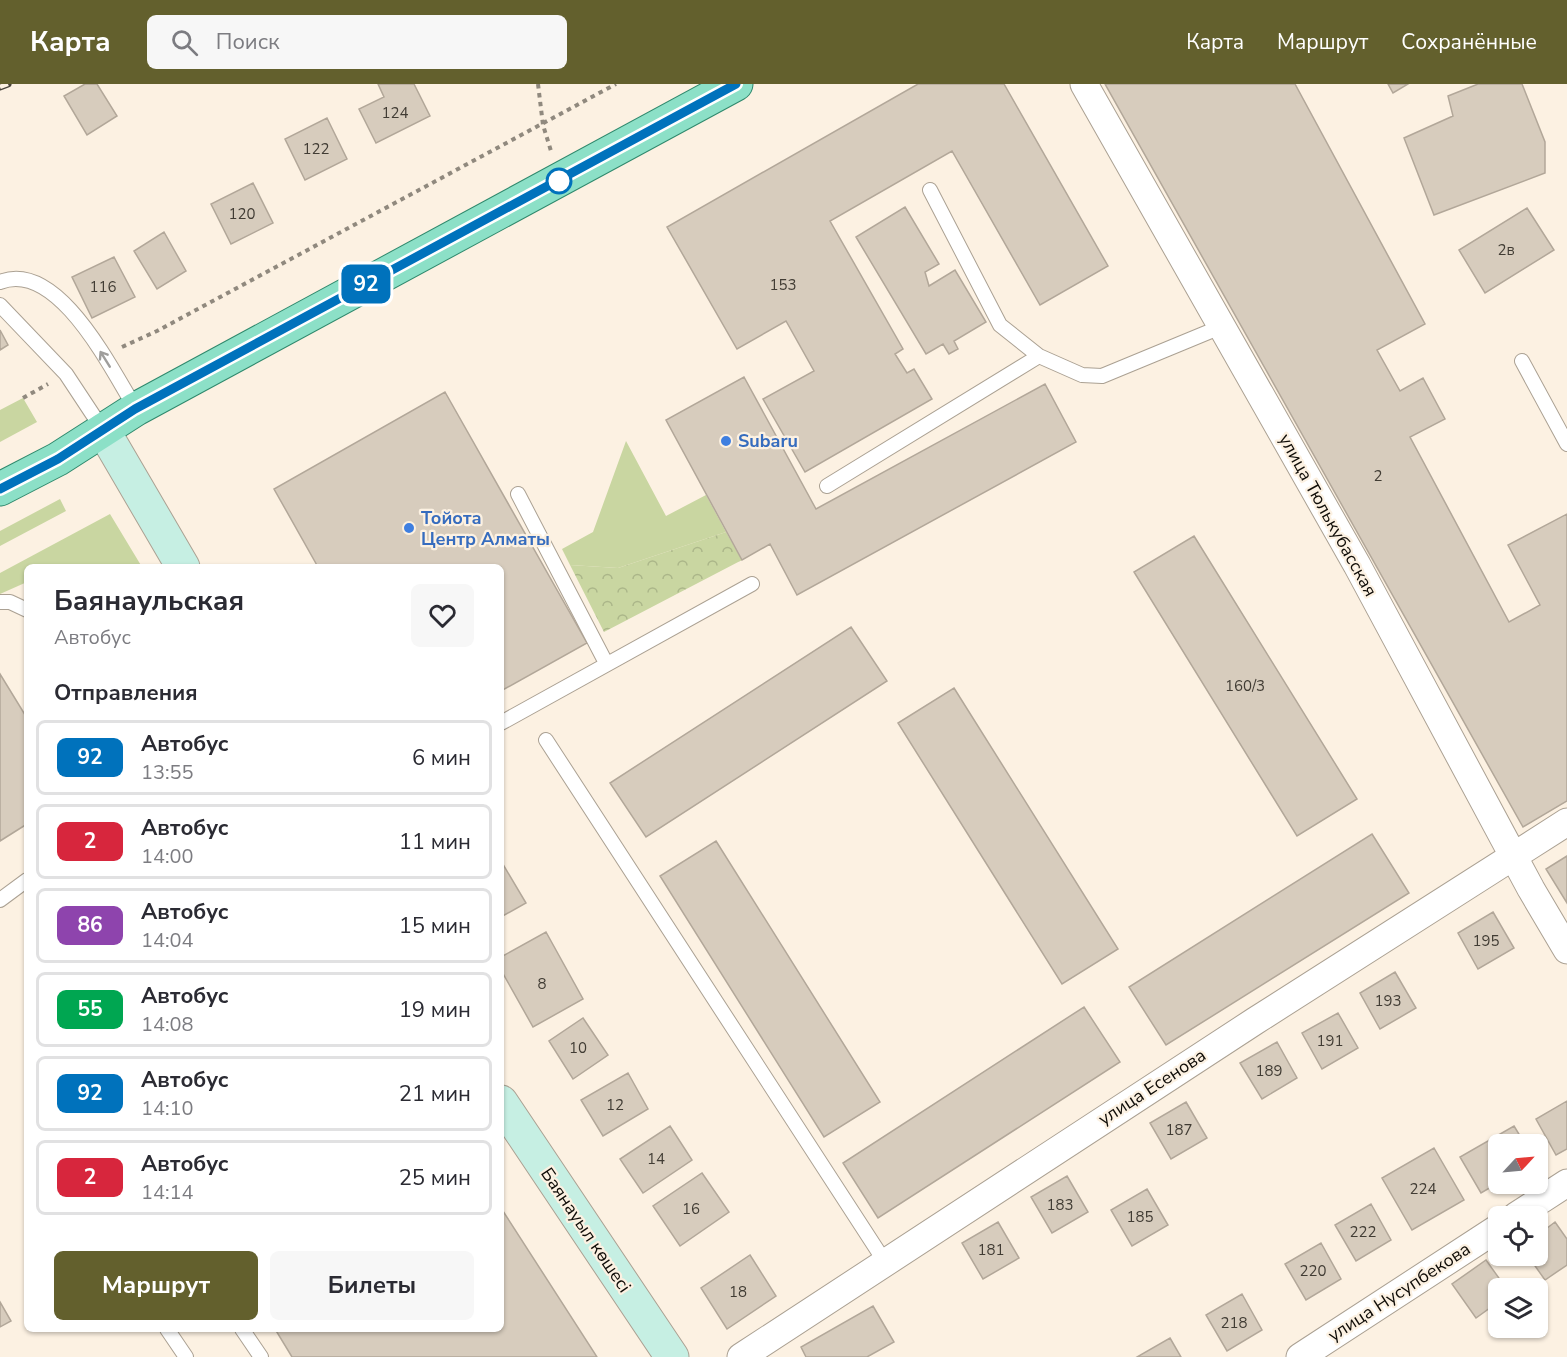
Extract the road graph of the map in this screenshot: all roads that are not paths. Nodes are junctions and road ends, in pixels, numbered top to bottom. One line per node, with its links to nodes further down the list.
1 (736, 84): 9 (main road)
2 (1084, 84): 6 (street, улица Тюлькубасская)
3 (930, 190): 7 (lane)
4 (0, 282): 9 (lane, one-way to 4)
5 (0, 305): 10 (lane)
6 (1223, 326): 7 (lane); 23 (street, улица Тюлькубасская)
7 (1039, 356): 12 (lane)
8 (1522, 361): 11 (lane)
9 (135, 409): 10 (main road)
10 (103, 430): 13 (main road); 15 (main road)
11 (1567, 444)
12 (827, 486)
13 (0, 489)
14 (518, 494): 19 (lane)
15 (181, 564)
16 (752, 584): 19 (lane)
17 (0, 602): 18 (lane)
18 (24, 609)
19 (606, 663): 20 (lane)
20 (504, 721)
21 (546, 740): 31 (lane)
22 (1567, 822): 23 (street, улица Есенова)
23 (1513, 855): 26 (street, улица Тюлькубасская); 31 (street, улица Есенова)
24 (24, 882): 25 (lane)
25 (0, 900)
26 (1567, 950)
27 (504, 1114): 36 (main road, Баянауыл көшесі)
28 (1567, 1183): 29 (street)
29 (1531, 1206)
30 (1488, 1235): 38 (street, улица Нусупбекова)
31 (885, 1262): 37 (street, улица Есенова)
32 (170, 1332): 34 (lane)
33 (244, 1332): 35 (lane)
34 (186, 1357)
35 (261, 1357)
36 (672, 1357)
37 (741, 1357)
38 (1300, 1357)

